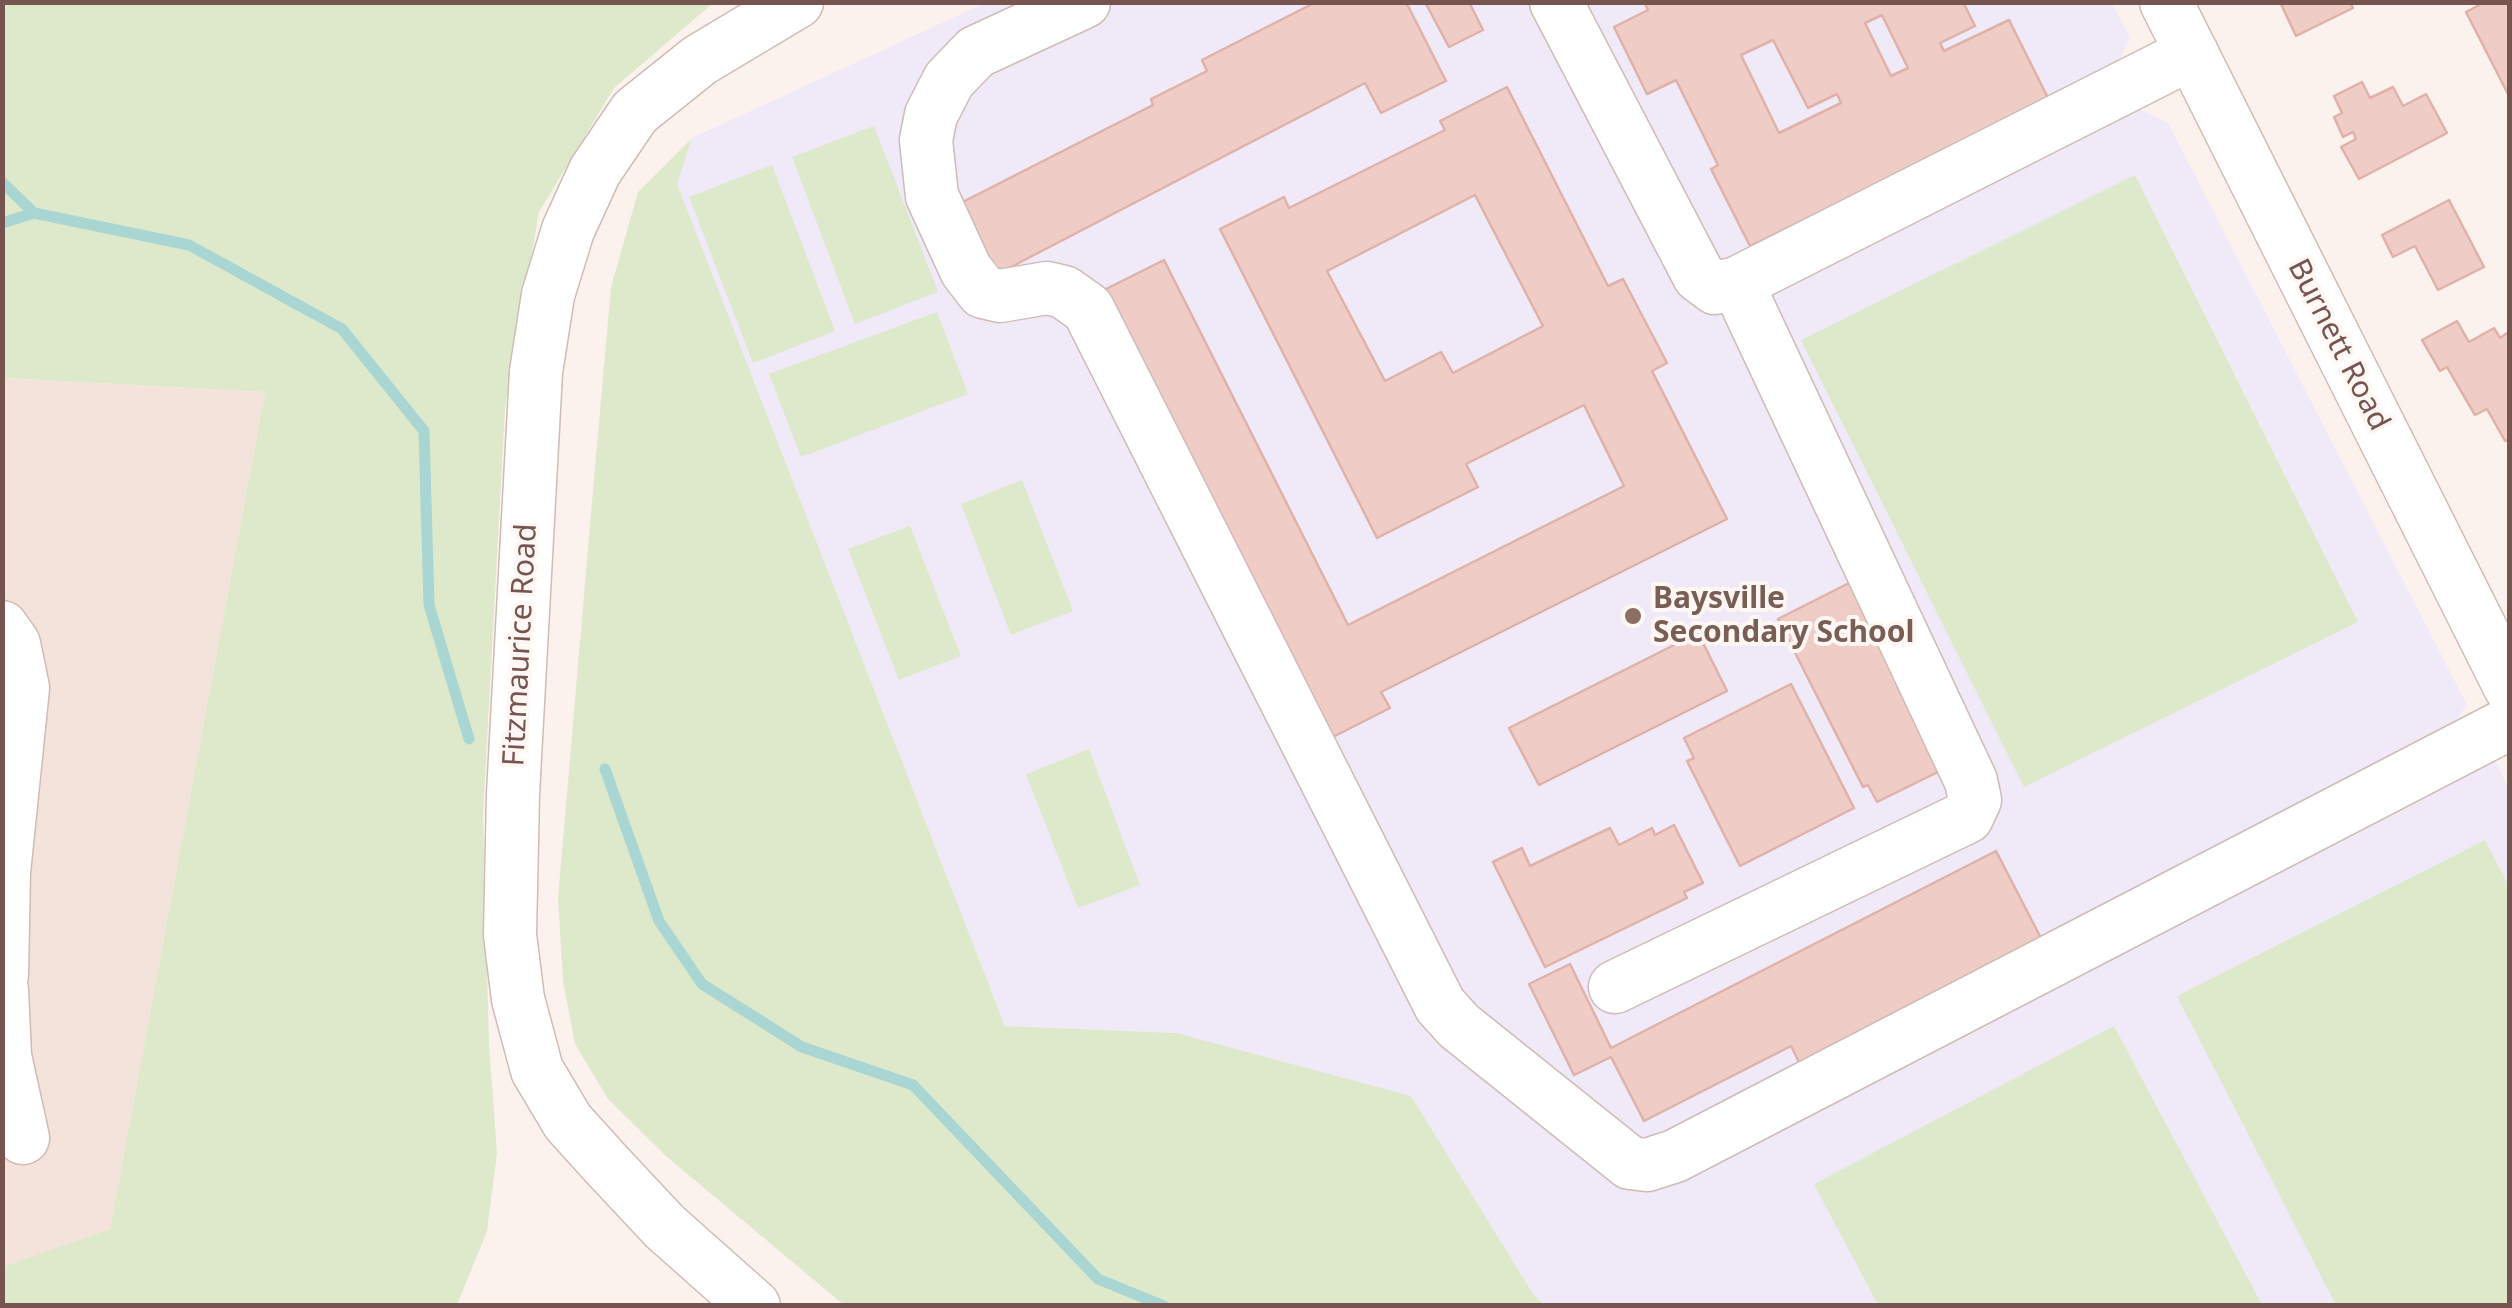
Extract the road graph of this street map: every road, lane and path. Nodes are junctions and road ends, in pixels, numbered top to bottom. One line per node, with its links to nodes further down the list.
1 (797, 2): 15 (street, Fitzmaurice Road)
2 (1084, 2): 9 (street)
3 (1556, 2): 6 (street)
4 (2166, 2): 5 (street, Burnett Road)
5 (2192, 53): 6 (street); 8 (street, Burnett Road)
6 (1737, 283): 12 (street)
7 (2, 627): 10 (street)
8 (2510, 687)
9 (2510, 723)
10 (3, 872): 11 (street)
11 (2, 975)
12 (1615, 986)
13 (2, 990): 14 (street)
14 (24, 1138)
15 (754, 1306)

